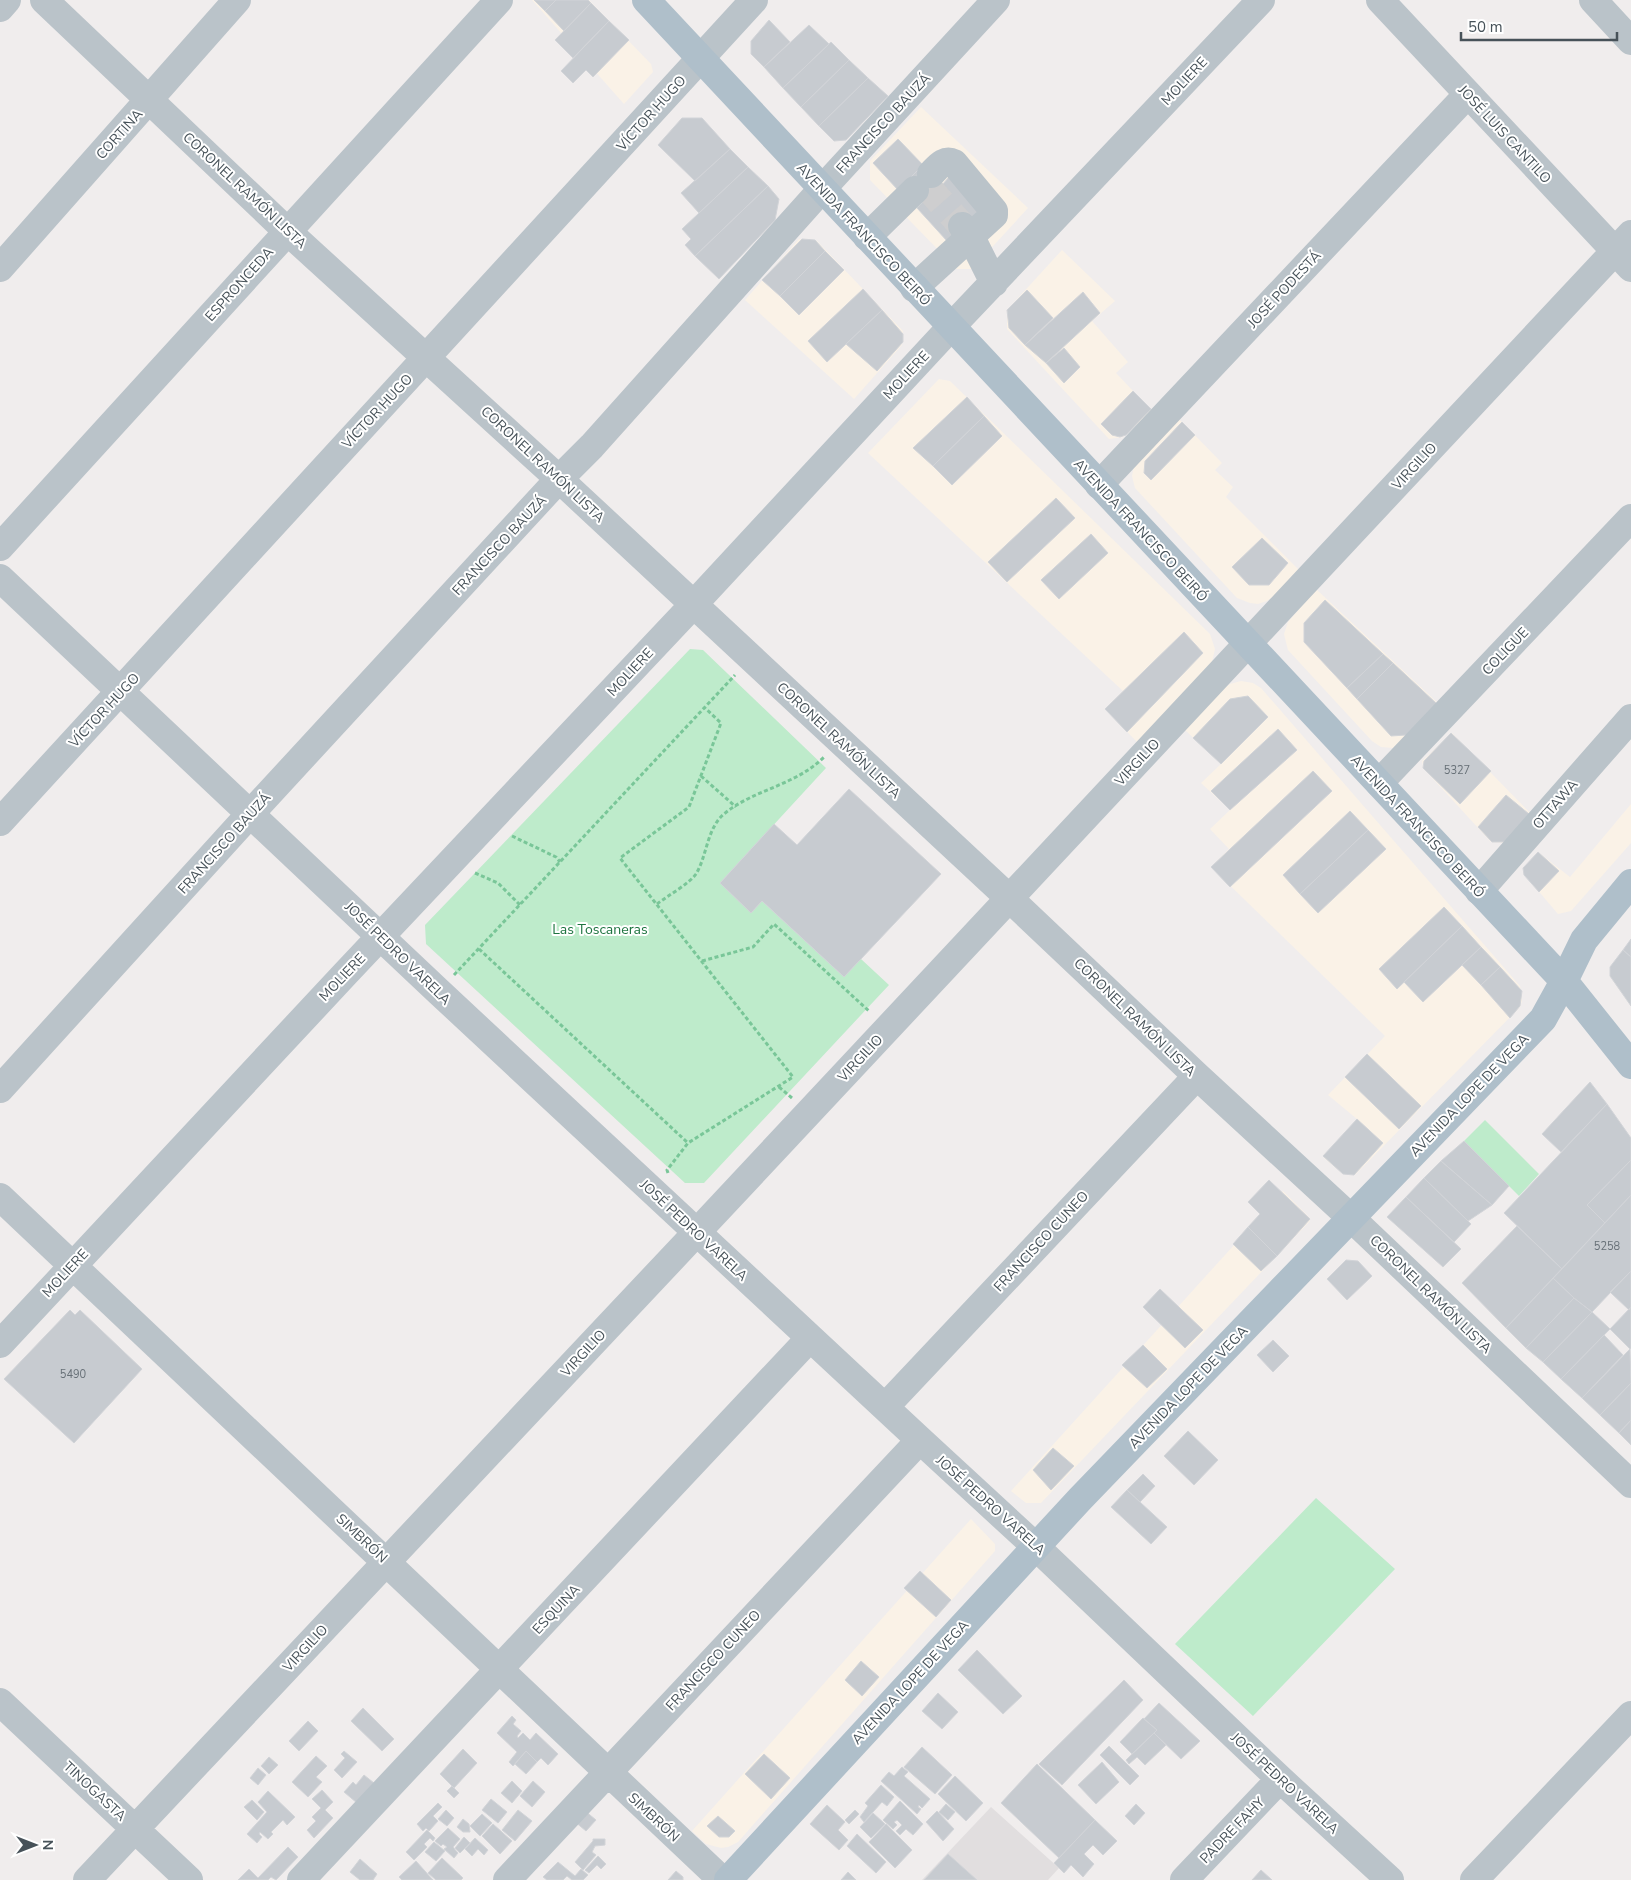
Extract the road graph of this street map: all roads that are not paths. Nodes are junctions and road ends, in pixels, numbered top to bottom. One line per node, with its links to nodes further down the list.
1 (7, 0): 11 (street)
2 (44, 0): 15 (street, CORONEL RAMÓN LISTA)
3 (237, 0): 15 (street, CORTINA)
4 (499, 0): 17 (street, ESPRONCEDA)
5 (646, 0): 13 (main road, AVENIDA FRANCISCO BEIRÓ)
6 (754, 0): 13 (street, VÍCTOR HUGO)
7 (996, 0): 16 (street, FRANCISCO BAUZÁ)
8 (1261, 0): 22 (street, MOLIERE)
9 (1380, 0): 14 (street, JOSÉ LUIS CANTILO)
10 (1593, 0): 12 (street)
11 (0, 8)
12 (1631, 41)
13 (700, 59): 16 (main road, AVENIDA FRANCISCO BEIRÓ); 25 (street, VÍCTOR HUGO)
14 (1468, 94): 20 (street, JOSÉ LUIS CANTILO); 27 (street, JOSÉ PODESTÁ)
15 (150, 99): 17 (street, CORONEL RAMÓN LISTA); 21 (street, CORTINA)
16 (822, 189): 19 (main road, AVENIDA FRANCISCO BEIRÓ); 26 (street, FRANCISCO BAUZÁ)
17 (288, 231): 25 (street, CORONEL RAMÓN LISTA); 29 (street, ESPRONCEDA)
18 (967, 232): 19 (street); 22 (street); 23 (street)
19 (867, 237): 23 (main road, AVENIDA FRANCISCO BEIRÓ)
20 (1626, 251): 32 (street, VIRGILIO)
21 (0, 268)
22 (994, 283): 24 (street, MOLIERE)
23 (914, 288): 24 (main road, AVENIDA FRANCISCO BEIRÓ)
24 (951, 327): 27 (main road, AVENIDA FRANCISCO BEIRÓ); 31 (street, MOLIERE)
25 (428, 357): 26 (street, CORONEL RAMÓN LISTA); 33 (street, VÍCTOR HUGO)
26 (560, 479): 31 (street, CORONEL RAMÓN LISTA); 36 (street, FRANCISCO BAUZÁ)
27 (1099, 485): 32 (main road, AVENIDA FRANCISCO BEIRÓ)
28 (1631, 518): 35 (street, COLIGUE)
29 (0, 547)
30 (0, 578): 33 (street, JOSÉ PEDRO VARELA)
31 (693, 605): 40 (street, CORONEL RAMÓN LISTA); 41 (street, MOLIERE)
32 (1248, 644): 35 (main road, AVENIDA FRANCISCO BEIRÓ); 40 (street, VIRGILIO)
33 (120, 692): 36 (street, JOSÉ PEDRO VARELA); 37 (street, VÍCTOR HUGO)
34 (1631, 718): 39 (street, OTTAWA)
35 (1379, 784): 39 (main road, AVENIDA FRANCISCO BEIRÓ)
36 (250, 814): 41 (street, JOSÉ PEDRO VARELA); 45 (street, FRANCISCO BAUZÁ)
37 (0, 822)
38 (1631, 883): 42 (main road, AVENIDA LOPE DE VEGA)
39 (1479, 890): 42 (main road, AVENIDA FRANCISCO BEIRÓ)
40 (1009, 898): 44 (street, CORONEL RAMÓN LISTA); 48 (street, VIRGILIO)
41 (382, 936): 48 (street, JOSÉ PEDRO VARELA); 49 (street, MOLIERE)
42 (1564, 981): 43 (main road, AVENIDA FRANCISCO BEIRÓ); 47 (main road, AVENIDA LOPE DE VEGA)
43 (1631, 1065)
44 (1197, 1076): 47 (street, CORONEL RAMÓN LISTA); 52 (street, FRANCISCO CUNEO)
45 (0, 1089)
46 (0, 1197): 49 (street, SIMBRÓN)
47 (1351, 1218): 54 (street, CORONEL RAMÓN LISTA); 55 (main road, AVENIDA LOPE DE VEGA)
48 (697, 1232): 50 (street, JOSÉ PEDRO VARELA); 56 (street, VIRGILIO)
49 (72, 1266): 51 (street, MOLIERE); 56 (street, SIMBRÓN)
50 (810, 1338): 52 (street, JOSÉ PEDRO VARELA); 57 (street, ESQUINA)
51 (0, 1344)
52 (885, 1407): 53 (street, JOSÉ PEDRO VARELA)
53 (920, 1440): 55 (street, JOSÉ PEDRO VARELA); 60 (street, FRANCISCO CUNEO)
54 (1631, 1484)
55 (1035, 1546): 61 (street, JOSÉ PEDRO VARELA); 68 (main road, AVENIDA LOPE DE VEGA)
56 (386, 1561): 57 (street, SIMBRÓN); 62 (street, VIRGILIO)
57 (498, 1670): 60 (street, SIMBRÓN); 65 (street, ESQUINA)
58 (0, 1702): 62 (street, TINOGASTA)
59 (1631, 1715): 71 (street)
60 (607, 1773): 66 (street, FRANCISCO CUNEO); 67 (street, SIMBRÓN)
61 (1280, 1779): 69 (street, PADRE FAHY); 70 (street, JOSÉ PEDRO VARELA)
62 (135, 1829): 63 (street, VIRGILIO); 64 (street, TINOGASTA)
63 (87, 1880)
64 (189, 1880)
65 (301, 1880)
66 (507, 1880)
67 (722, 1880)
68 (728, 1880)
69 (1184, 1880)
70 (1390, 1880)
71 (1474, 1880)

